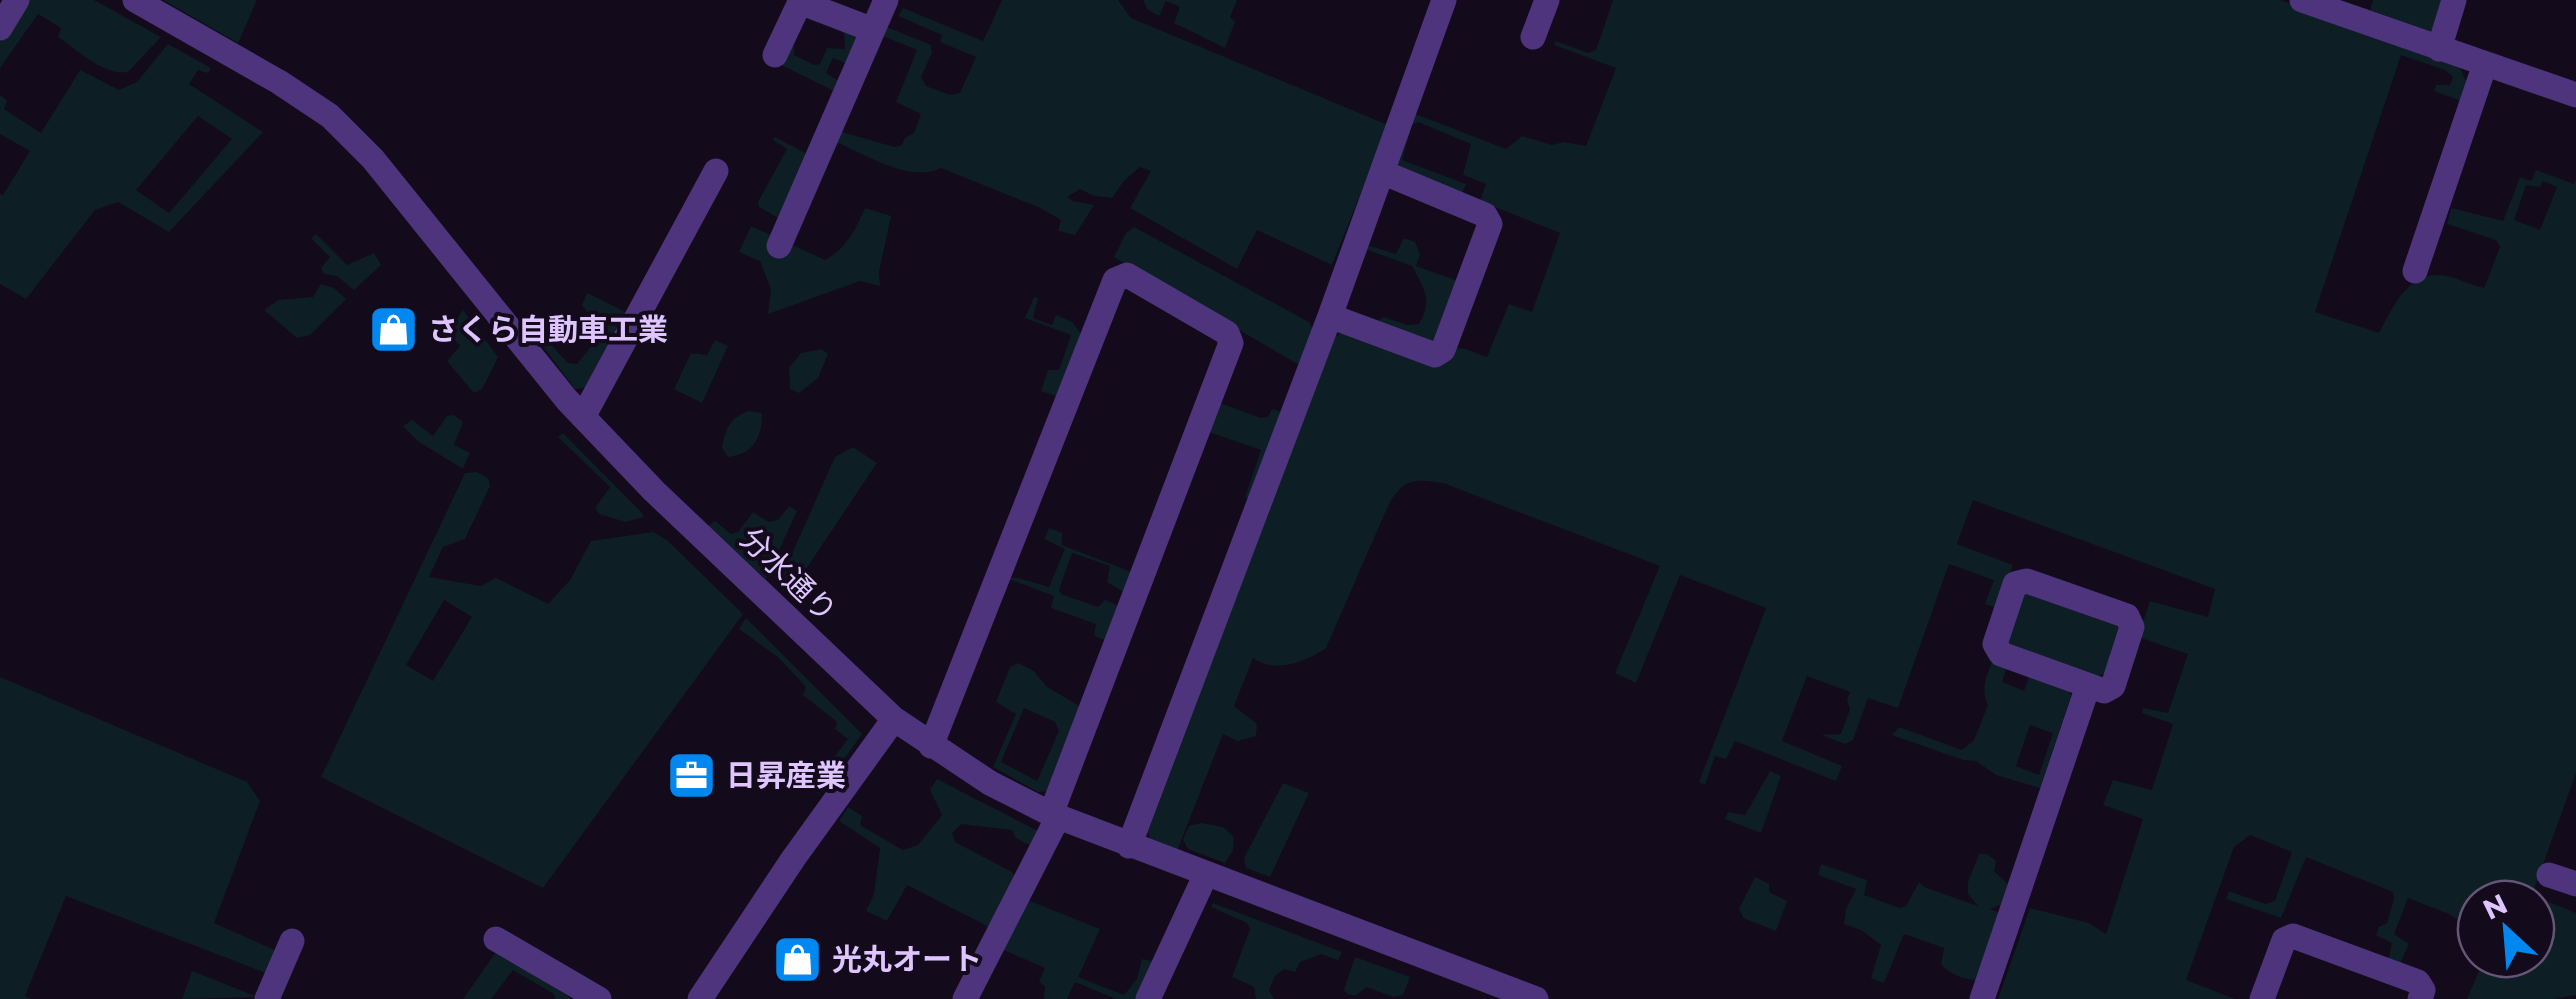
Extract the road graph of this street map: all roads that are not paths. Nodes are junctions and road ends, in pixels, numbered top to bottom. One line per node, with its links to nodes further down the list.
1 (17, 0): 9 (street)
2 (135, 0): 21 (street, 分水通り)
3 (886, 0): 10 (street)
4 (1444, 0): 17 (street)
5 (1546, 0): 11 (street)
6 (2302, 0): 12 (street)
7 (2454, 0): 12 (street)
8 (800, 1): 10 (street); 13 (street)
9 (0, 28)
10 (872, 30): 18 (street)
11 (1532, 37)
12 (2439, 48): 14 (street)
13 (775, 55)
14 (2485, 64): 15 (street); 19 (street)
15 (2576, 95)
16 (716, 172): 21 (street)
17 (1382, 172): 20 (street); 20 (street)
18 (779, 246)
19 (2415, 271)
20 (1330, 316): 26 (street)
21 (583, 417): 23 (street, 分水通り)
22 (2088, 686): 22 (street); 38 (street)
23 (894, 719): 24 (street, 分水通り); 34 (street)
24 (931, 746): 25 (street, 分水通り); 25 (street)
25 (1054, 815): 26 (street, 分水通り); 35 (street)
26 (1129, 846): 27 (street, 分水通り)
27 (1206, 874): 36 (street); 37 (street, 分水通り)
28 (2549, 875): 29 (street)
29 (2576, 884)
30 (496, 939): 33 (street)
31 (292, 942): 32 (street)
32 (267, 999)
33 (599, 999)
34 (700, 999)
35 (965, 999)
36 (1148, 999)
37 (1536, 999)
38 (1982, 999)
39 (2262, 999): 40 (street)
40 (2420, 999)

